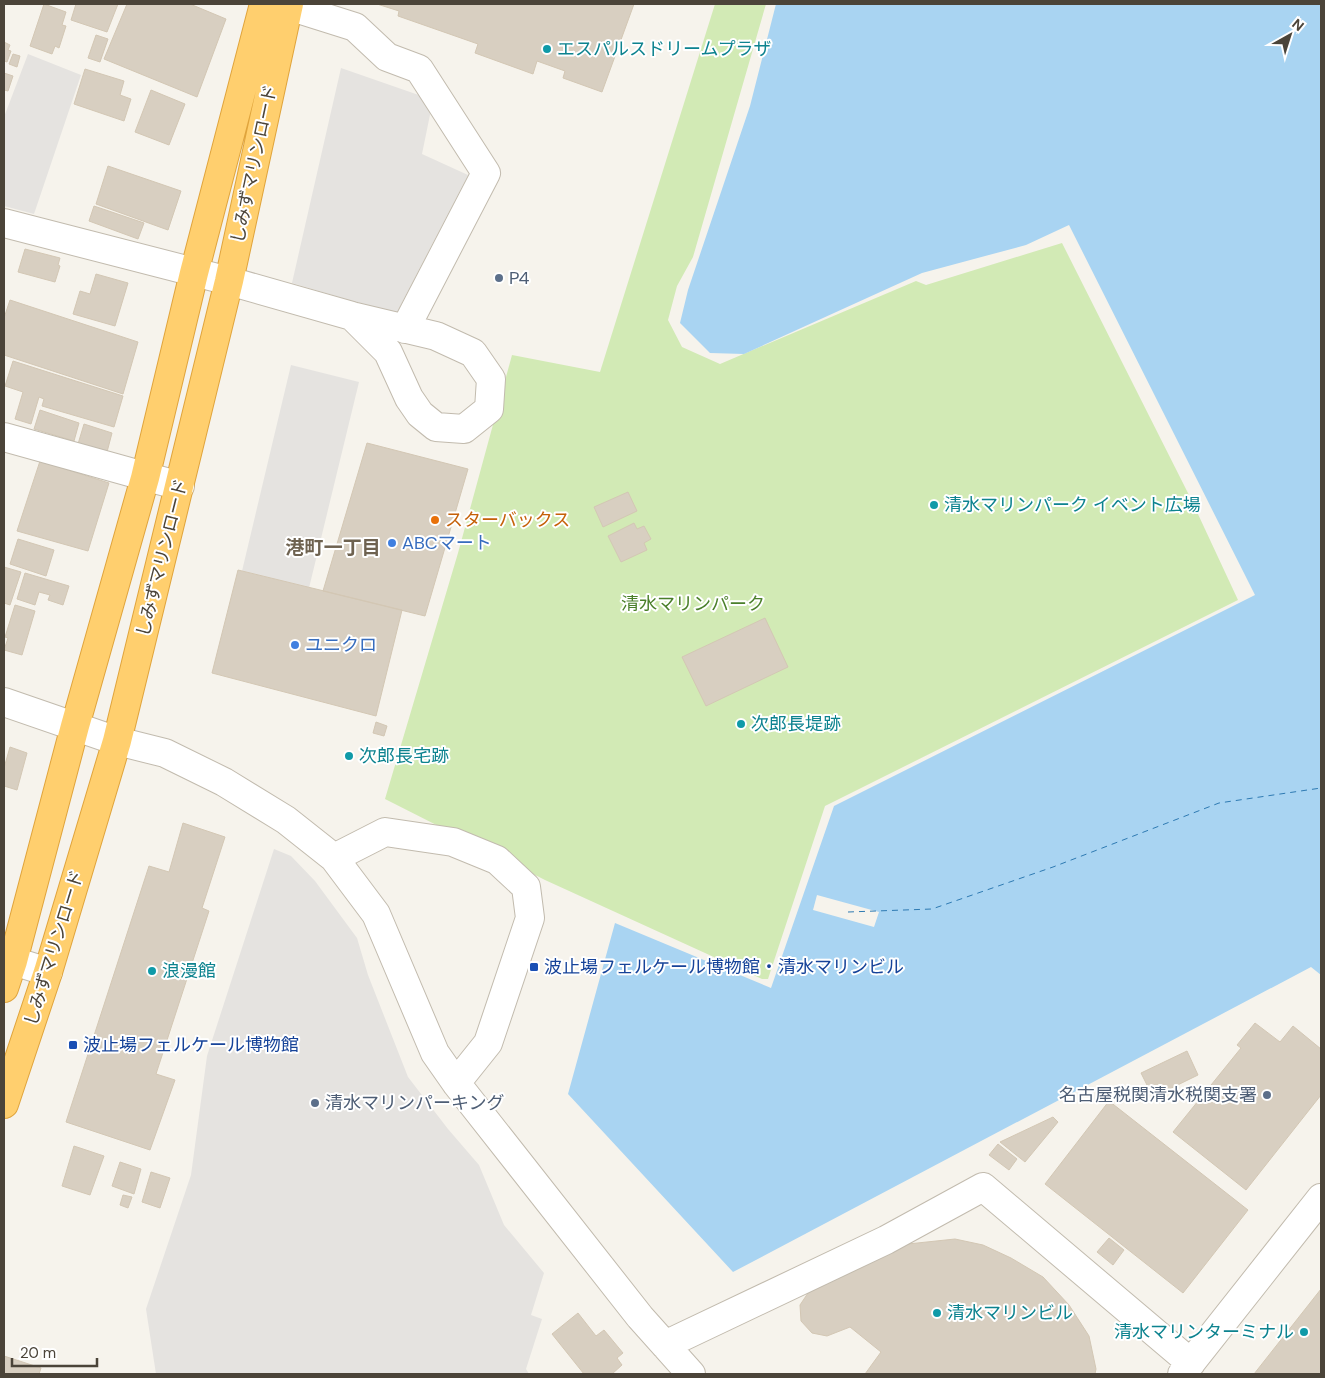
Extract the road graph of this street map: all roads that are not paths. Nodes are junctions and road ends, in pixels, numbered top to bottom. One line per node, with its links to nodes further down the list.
1 (281, 4): 3 (highway, しみずマリンロード); 4 (highway, しみずマリンロード); 6 (street)
2 (4, 223): 3 (street)
3 (194, 273): 4 (street); 8 (highway, しみずマリンロード)
4 (229, 281): 5 (street); 9 (highway, しみずマリンロード)
5 (352, 316): 6 (street); 6 (street)
6 (405, 329)
7 (4, 437): 8 (street)
8 (145, 478): 9 (street); 11 (highway, しみずマリンロード)
9 (180, 486): 12 (highway, しみずマリンロード)
10 (4, 702): 11 (street)
11 (75, 726): 12 (street); 14 (highway, しみずマリンロード)
12 (117, 740): 13 (street); 15 (highway, しみずマリンロード)
13 (334, 858): 17 (street); 17 (street)
14 (8, 959): 15 (street); 16 (highway, しみずマリンロード)
15 (48, 972): 18 (highway, しみずマリンロード)
16 (4, 988)
17 (456, 1083): 20 (street)
18 (4, 1104)
19 (1321, 1198): 21 (street)
20 (665, 1345): 21 (street); 22 (street)
21 (1186, 1369)
22 (687, 1373)

